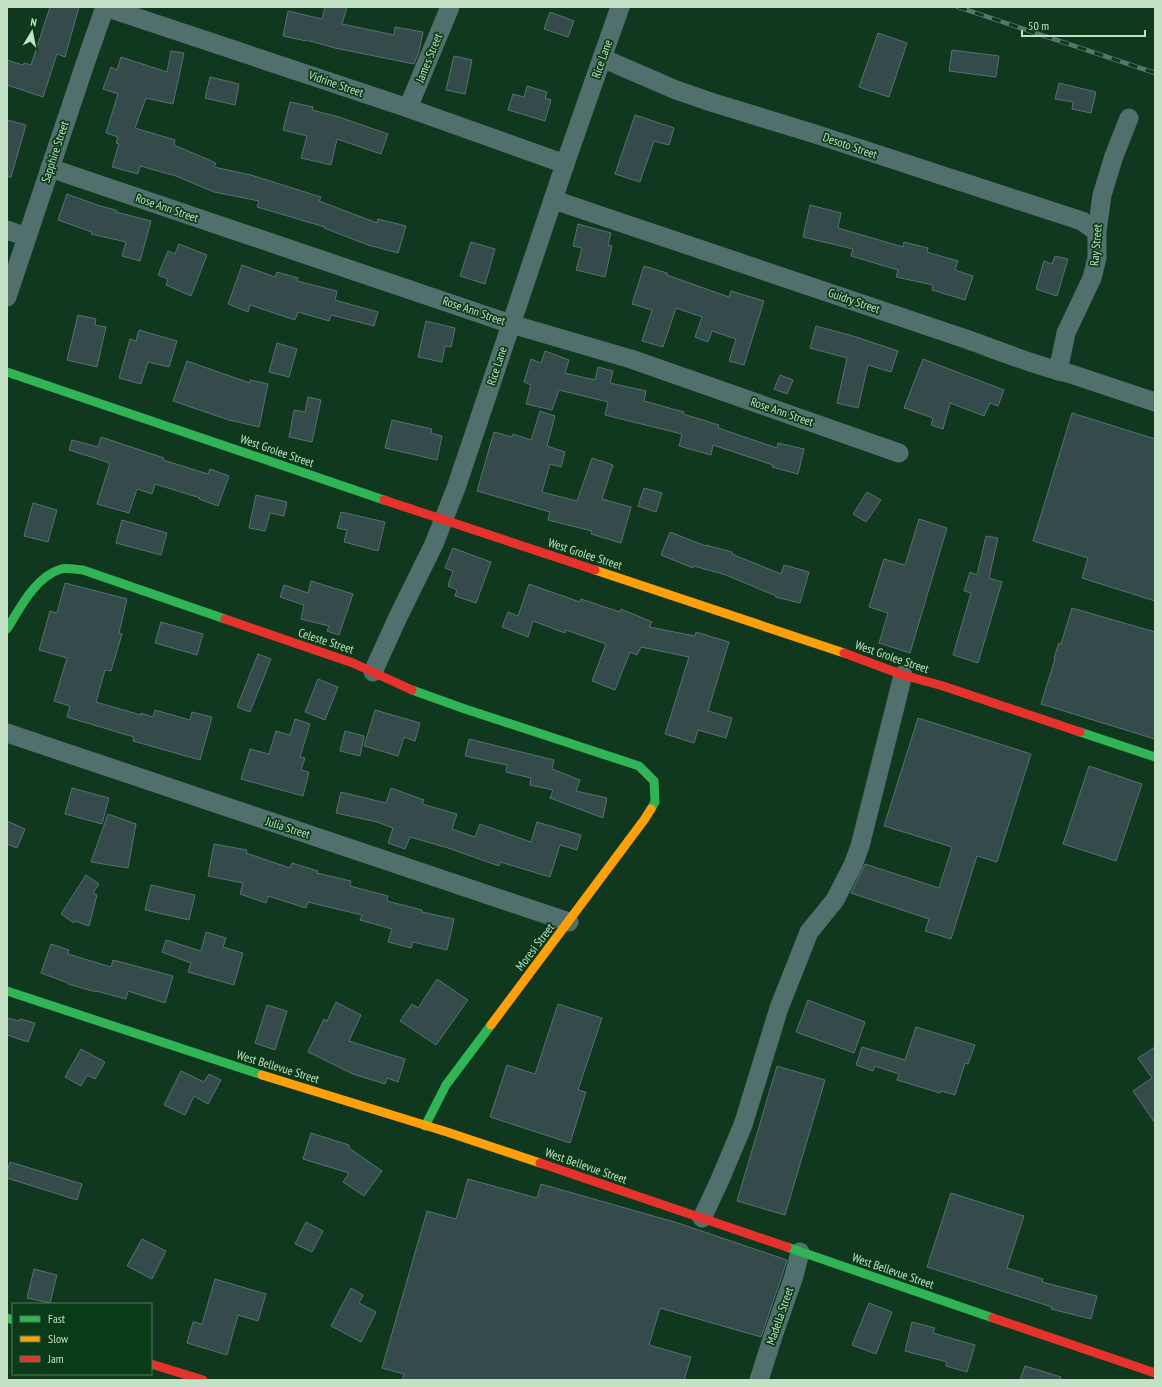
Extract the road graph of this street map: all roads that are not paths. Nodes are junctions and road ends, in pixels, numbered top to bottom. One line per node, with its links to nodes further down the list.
1 (105, 7): 5 (street, Vidrine Street); 8 (street, Sapphire Street)
2 (450, 7): 5 (street, James Street)
3 (620, 7): 4 (street, Rice Lane)
4 (602, 58): 7 (street, Rice Lane); 11 (street, Desoto Street)
5 (408, 108): 7 (street, Vidrine Street)
6 (1129, 118): 11 (street, Ray Street)
7 (565, 164): 9 (street, Rice Lane)
8 (50, 168): 12 (street, Sapphire Street); 14 (street, Rose Ann Street)
9 (554, 200): 14 (street, Rice Lane); 15 (street, Guidry Street)
10 (7, 230): 12 (street)
11 (1097, 232): 15 (street, Ray Street)
12 (27, 237): 13 (street, Sapphire Street)
13 (7, 297)
14 (511, 324): 18 (street, Rose Ann Street); 19 (street, Rice Lane)
15 (1058, 371): 17 (street, Guidry Street)
16 (7, 372): 19 (main road, West Grolee Street)
17 (1155, 402)
18 (899, 453)
19 (443, 520): 21 (street, Rice Lane); 22 (main road, West Grolee Street)
20 (7, 629): 21 (main road, Celeste Street)
21 (373, 672): 25 (main road, Celeste Street)
22 (903, 674): 24 (main road, West Grolee Street); 29 (street)
23 (7, 733): 26 (street, Julia Street)
24 (1155, 757)
25 (654, 781): 26 (main road, Moresi Street)
26 (570, 922): 28 (main road, Moresi Street)
27 (7, 991): 28 (main road, West Bellevue Street)
28 (425, 1126): 29 (main road, West Bellevue Street)
29 (702, 1218): 30 (main road, West Bellevue Street)
30 (800, 1252): 32 (main road, West Bellevue Street); 34 (street, Madella Street)
31 (152, 1364): 33 (main road)
32 (1155, 1373)
33 (203, 1380)
34 (759, 1380)

